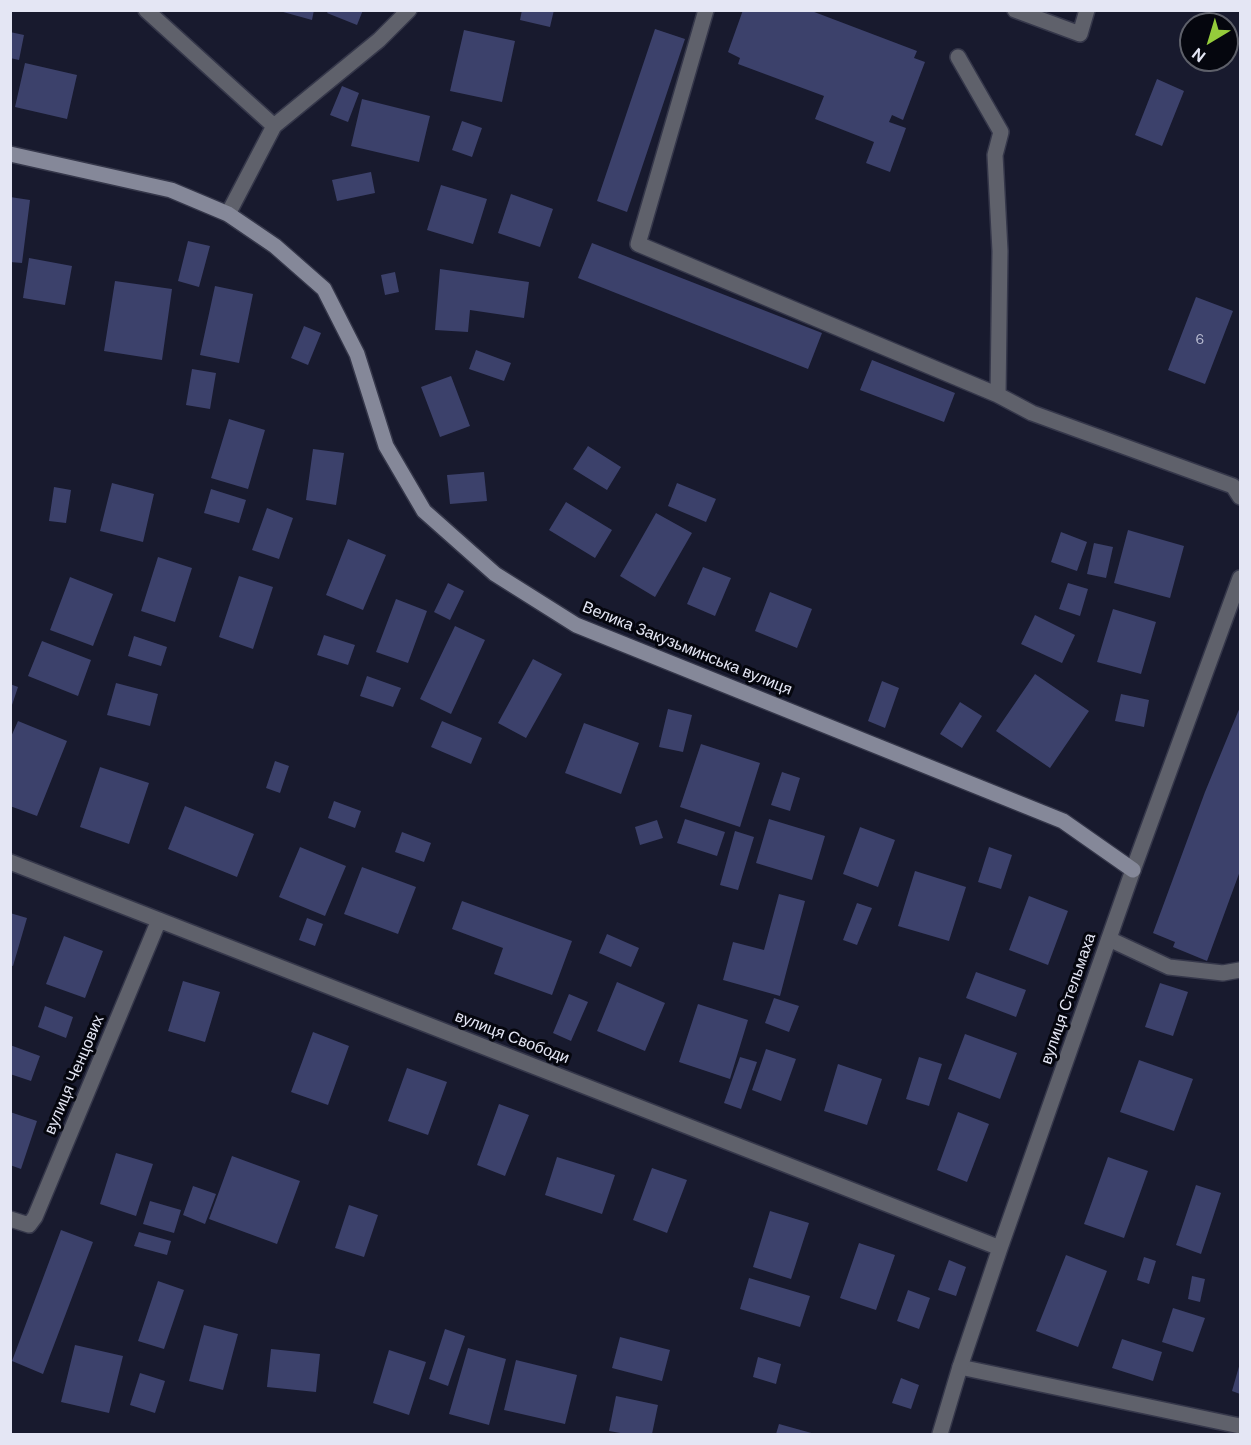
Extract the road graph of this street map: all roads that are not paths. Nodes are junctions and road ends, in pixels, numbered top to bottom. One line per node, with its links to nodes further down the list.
1 (146, 10): 7 (street)
2 (409, 10): 7 (street)
3 (706, 10): 10 (street)
4 (1014, 10): 5 (street)
5 (1087, 10)
6 (958, 57): 10 (street)
7 (274, 126): 9 (street)
8 (10, 154): 9 (street, Велика Закузьминська вулиця)
9 (228, 214): 14 (street, Велика Закузьминська вулиця)
10 (998, 395): 11 (street)
11 (1240, 497)
12 (1240, 578): 14 (street, вулиця Стельмаха)
13 (10, 862): 15 (street, вулиця Свободи)
14 (1133, 870): 16 (street, вулиця Стельмаха)
15 (159, 920): 18 (street, вулиця Ченцових); 19 (street, вулиця Свободи)
16 (1109, 939): 17 (street); 19 (street, вулиця Стельмаха)
17 (1240, 970)
18 (10, 1219)
19 (1000, 1248): 20 (street, вулиця Стельмаха)
20 (960, 1367): 21 (street); 22 (street, вулиця Стельмаха)
21 (1240, 1426)
22 (940, 1434)

